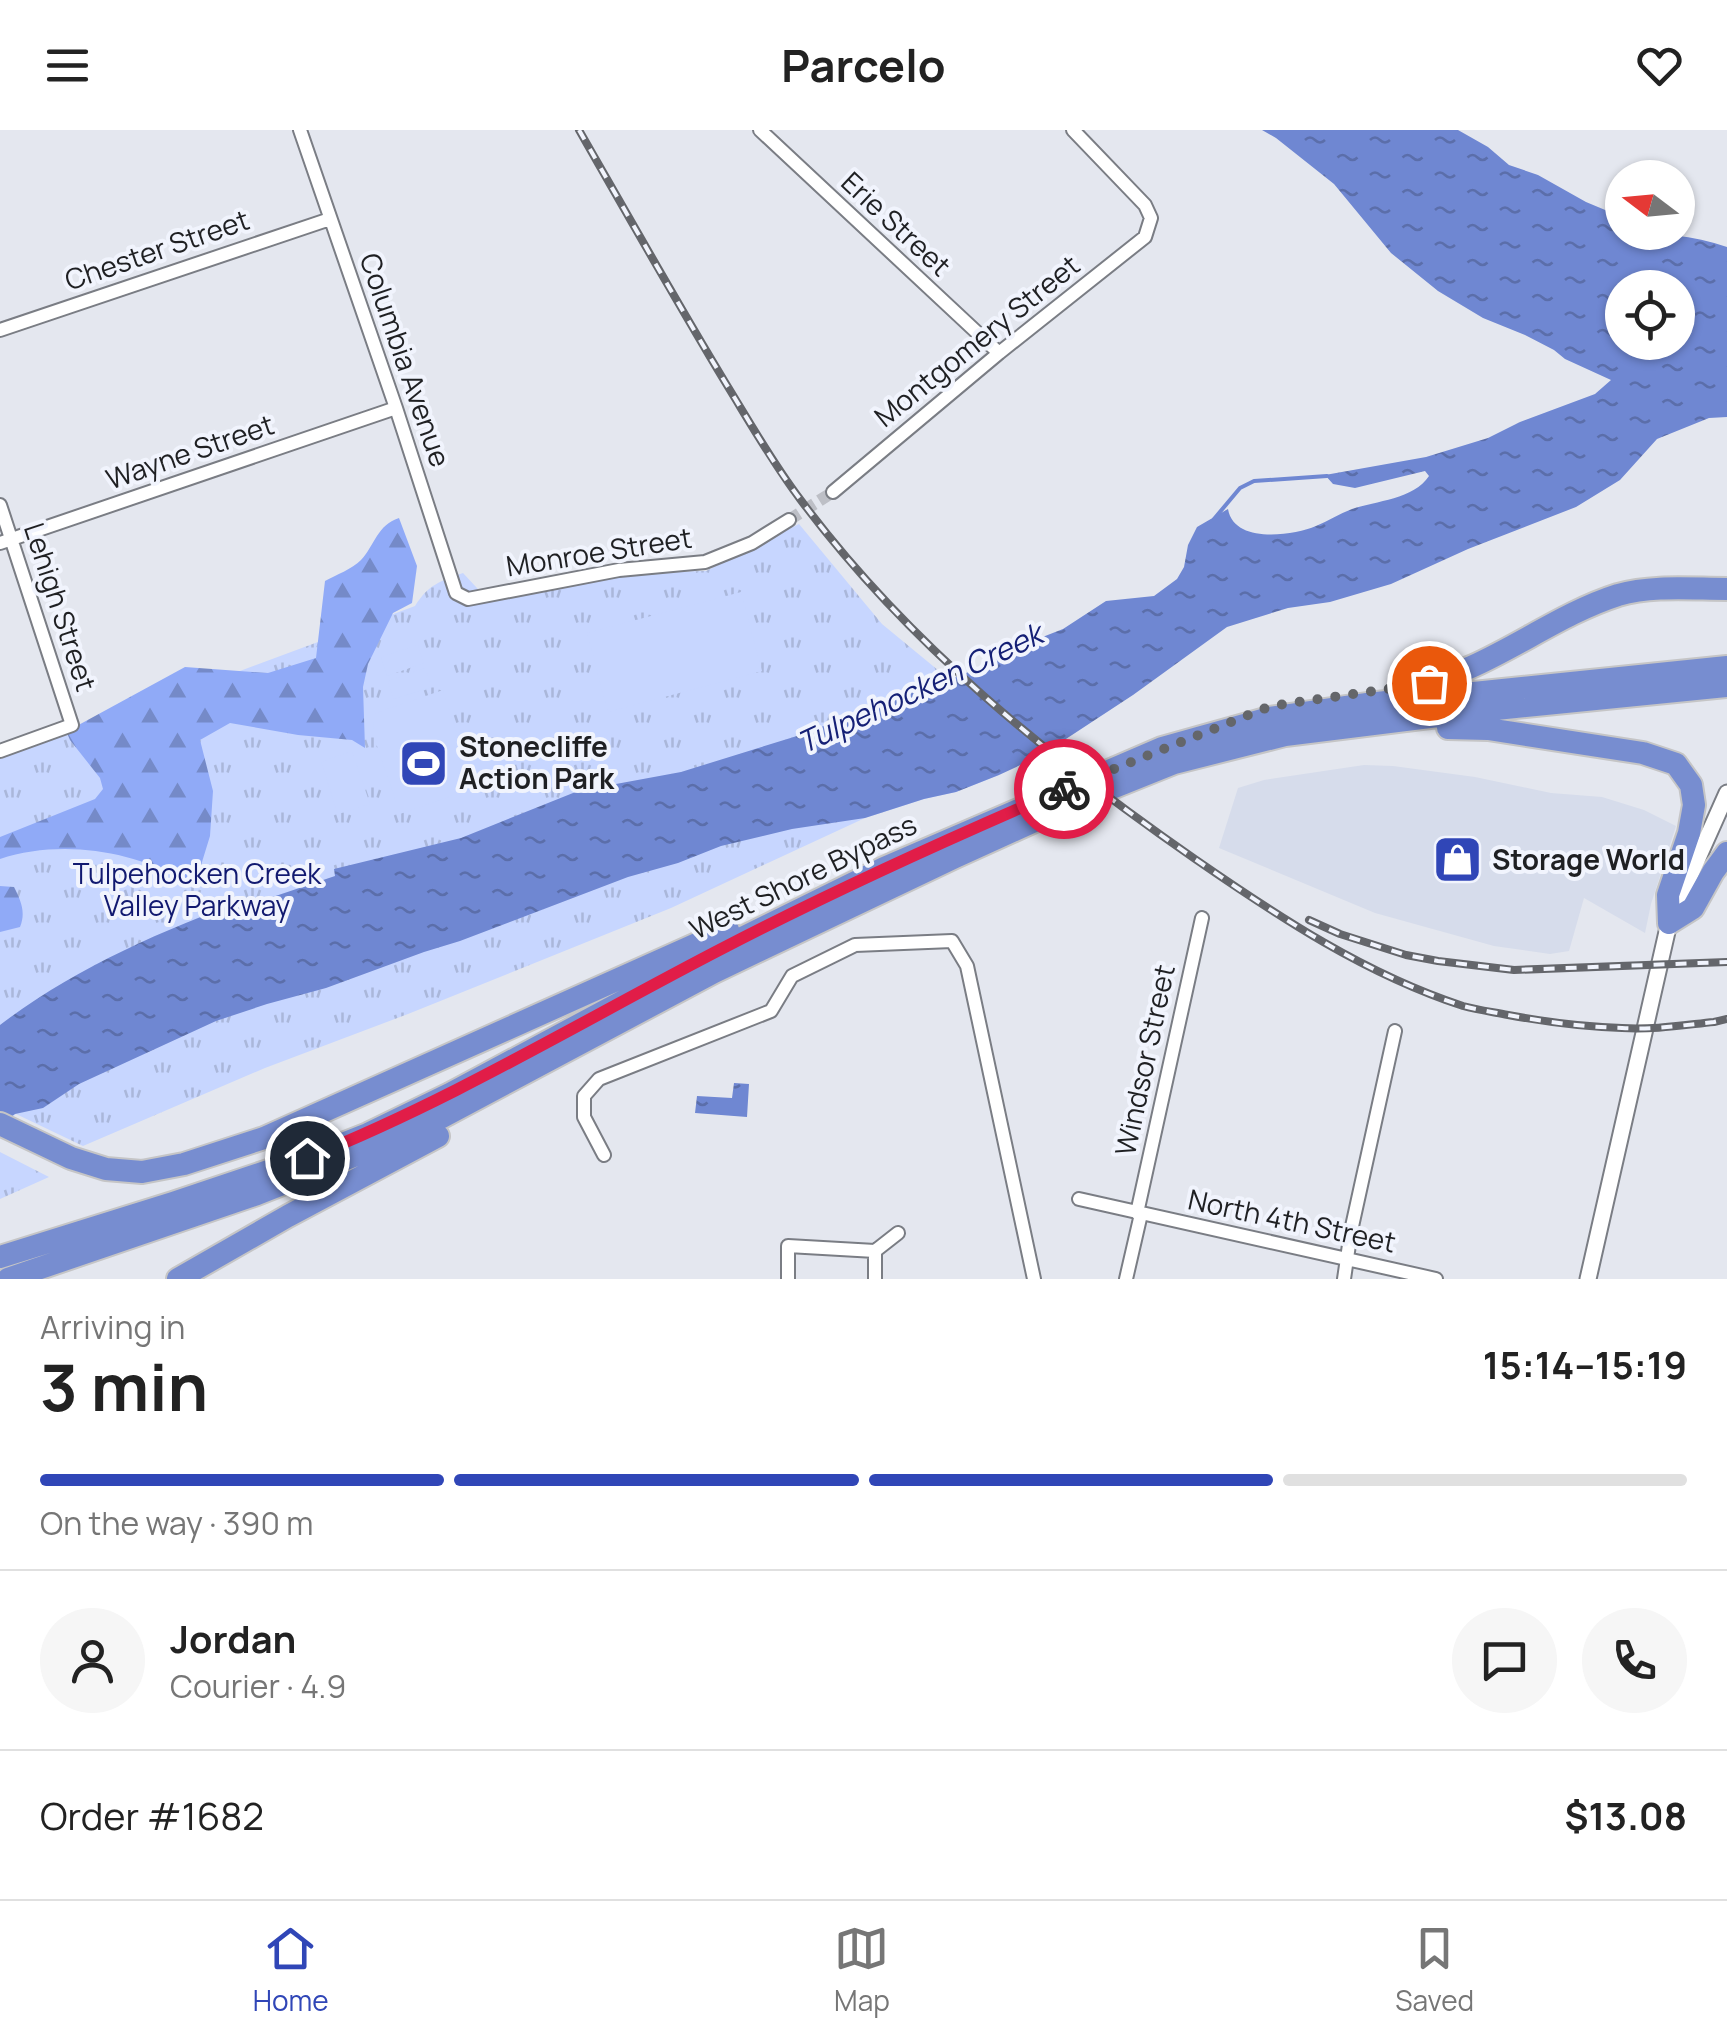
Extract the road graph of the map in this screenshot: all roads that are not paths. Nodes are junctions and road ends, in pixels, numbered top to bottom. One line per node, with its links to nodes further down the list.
1 (300, 130): 4 (street, Columbia Avenue)
2 (760, 130): 6 (street, Erie Street)
3 (1073, 130): 6 (street, Montgomery Street)
4 (330, 219): 5 (street, Chester Street); 7 (street, Columbia Avenue)
5 (0, 330)
6 (998, 353): 8 (street, Montgomery Street)
7 (396, 408): 11 (street, Wayne Street); 13 (street, Columbia Avenue)
8 (834, 492)
9 (0, 505): 11 (street, Lehigh Street)
10 (789, 520): 13 (street, Monroe Street)
11 (6, 542): 18 (street, Lehigh Street)
12 (1727, 589): 16 (highway)
13 (468, 599)
14 (1727, 666): 16 (highway, West Shore Bypass)
15 (1727, 686): 17 (highway, West Shore Bypass)
16 (1172, 746): 20 (highway, West Shore Bypass)
17 (1235, 748): 23 (highway); 25 (highway, West Shore Bypass)
18 (0, 751)
19 (1727, 792): 23 (street)
20 (1022, 808): 26 (highway); 33 (highway, West Shore Bypass)
21 (1727, 853): 23 (highway)
22 (1202, 918): 29 (street, Windsor Street)
23 (1669, 924): 32 (street)
24 (1395, 1031): 34 (street)
25 (560, 1054): 35 (highway, West Shore Bypass); 36 (highway)
26 (0, 1124)
27 (604, 1154): 39 (street)
28 (1078, 1200): 29 (street, North 4th Street)
29 (1139, 1213): 34 (street, North 4th Street); 40 (street, Windsor Street)
30 (898, 1234): 31 (street)
31 (875, 1251): 37 (street); 38 (street)
32 (1594, 1252): 43 (street); 44 (street)
33 (0, 1257)
34 (1347, 1259): 41 (street); 42 (street, North 4th Street)
35 (8, 1279)
36 (178, 1279)
37 (788, 1279)
38 (875, 1279)
39 (1034, 1279)
40 (1126, 1279)
41 (1344, 1279)
42 (1436, 1279)
43 (1588, 1279)
44 (1598, 1279)

